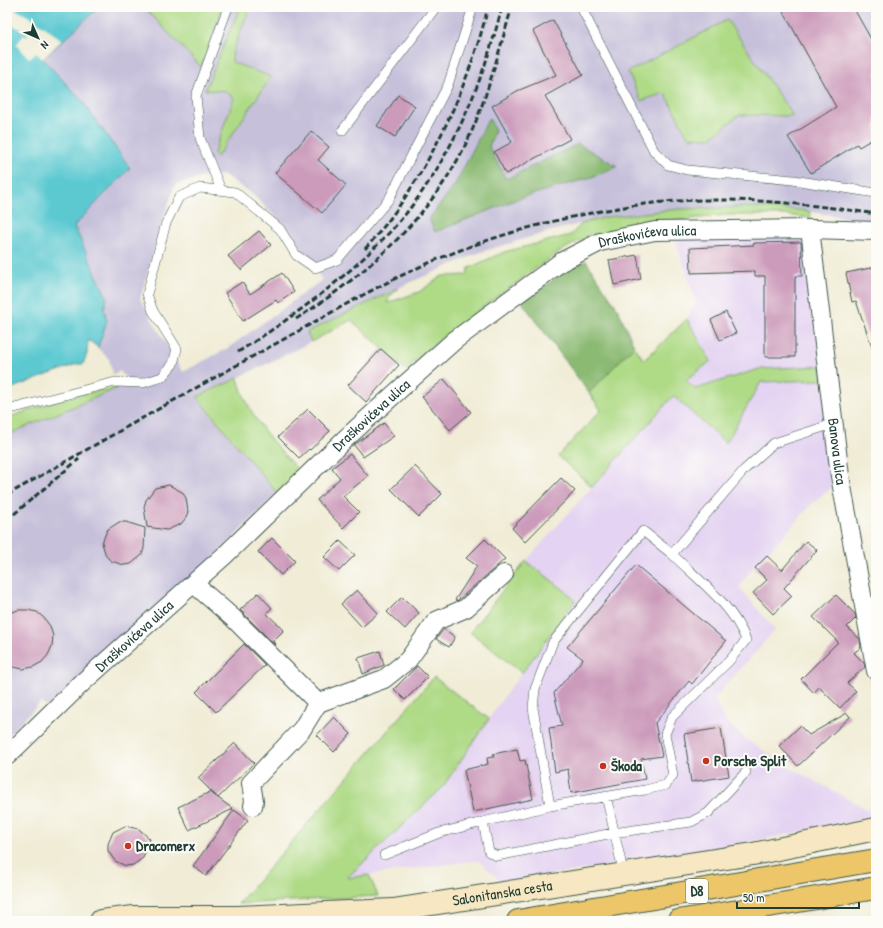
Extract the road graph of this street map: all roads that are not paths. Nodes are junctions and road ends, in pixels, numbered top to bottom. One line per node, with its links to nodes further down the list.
1 (228, 7): 6 (lane)
2 (436, 7): 5 (lane)
3 (473, 7): 6 (lane)
4 (581, 7): 7 (lane)
5 (342, 131)
6 (221, 190): 10 (lane)
7 (876, 194)
8 (810, 229): 9 (street, Draškovićeva ulica); 11 (street, Banova ulica); 14 (street, Draškovićeva ulica)
9 (876, 231)
10 (7, 410)
11 (833, 424): 12 (lane); 15 (street, Banova ulica)
12 (672, 554): 19 (lane); 21 (lane)
13 (504, 574): 16 (street)
14 (194, 584): 16 (street); 17 (street, Draškovićeva ulica)
15 (876, 671)
16 (318, 703): 20 (street)
17 (7, 756)
18 (746, 772): 24 (lane)
19 (606, 796): 21 (lane); 24 (lane)
20 (253, 806)
21 (550, 806): 22 (lane)
22 (483, 822): 24 (lane); 25 (lane)
23 (876, 829): 27 (main road, Salonitanska cesta)
24 (613, 833): 27 (lane)
25 (384, 855)
26 (876, 860): 32 (highway, D8)
27 (624, 875): 31 (main road, Salonitanska cesta)
28 (876, 888): 29 (highway, D8)
29 (811, 898): 30 (highway); 33 (highway, D8)
30 (876, 903)
31 (101, 921)
32 (518, 921)
33 (678, 921)

